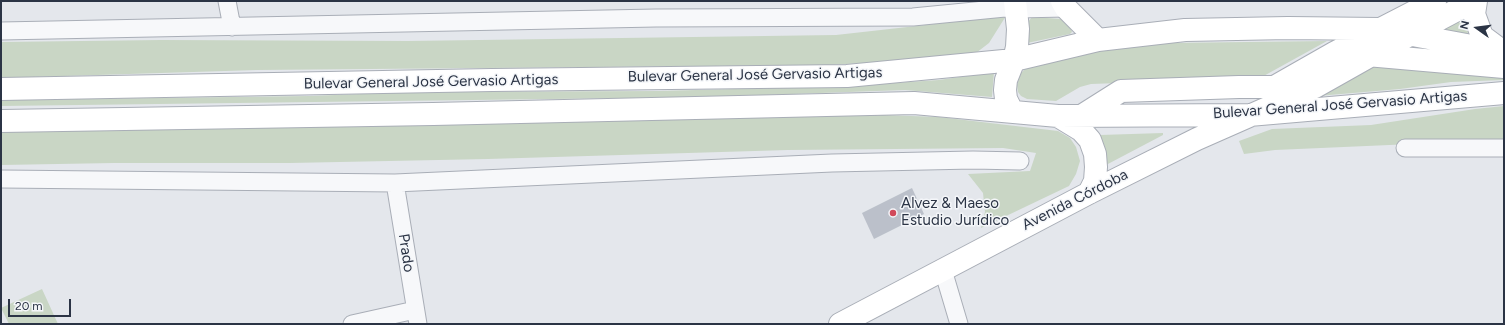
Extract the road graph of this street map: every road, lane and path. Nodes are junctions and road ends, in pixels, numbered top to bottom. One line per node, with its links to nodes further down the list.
1 (227, 1): 6 (street)
2 (1435, 1): 7 (main road, Avenida Córdoba)
3 (1475, 1): 9 (main road, Avenida Córdoba); 11 (main road)
4 (1064, 4): 5 (street); 10 (main road)
5 (1016, 5): 6 (street); 14 (main road)
6 (232, 27): 8 (street)
7 (1380, 29): 9 (main road, Bulevar General José Gervasio Artigas); 10 (main road, Bulevar General José Gervasio Artigas); 12 (main road, Avenida Córdoba)
8 (1, 31)
9 (1409, 35): 11 (main road, Bulevar General José Gervasio Artigas); 13 (main road, Avenida Córdoba)
10 (1098, 40): 14 (main road, Bulevar General José Gervasio Artigas)
11 (1504, 52)
12 (1334, 53): 13 (main road); 16 (main road, Avenida Córdoba)
13 (1370, 56): 15 (main road); 17 (main road, Avenida Córdoba)
14 (1014, 60): 18 (main road, Bulevar General José Gervasio Artigas); 20 (main road)
15 (1504, 68)
16 (1276, 86): 17 (main road); 21 (main road, Avenida Córdoba); 23 (main road)
17 (1315, 87): 21 (main road, Avenida Córdoba)
18 (1, 90)
19 (1504, 93): 21 (main road, Bulevar General José Gervasio Artigas)
20 (1012, 111): 22 (main road, Bulevar General José Gervasio Artigas); 24 (main road, Bulevar General José Gervasio Artigas)
21 (1249, 115): 23 (main road, Bulevar General José Gervasio Artigas); 30 (main road, Avenida Córdoba)
22 (1058, 116): 23 (main road, Bulevar General José Gervasio Artigas); 30 (main road)
23 (1082, 116)
24 (1, 121)
25 (1405, 148): 26 (street)
26 (1504, 148)
27 (1020, 161): 29 (street)
28 (1, 178): 29 (street)
29 (395, 183): 32 (street, Prado)
30 (1089, 193): 31 (main road, Avenida Córdoba)
31 (943, 270): 34 (main road, Avenida Córdoba); 35 (street)
32 (417, 317): 33 (street)
33 (352, 324)
34 (840, 324)
35 (959, 324)

